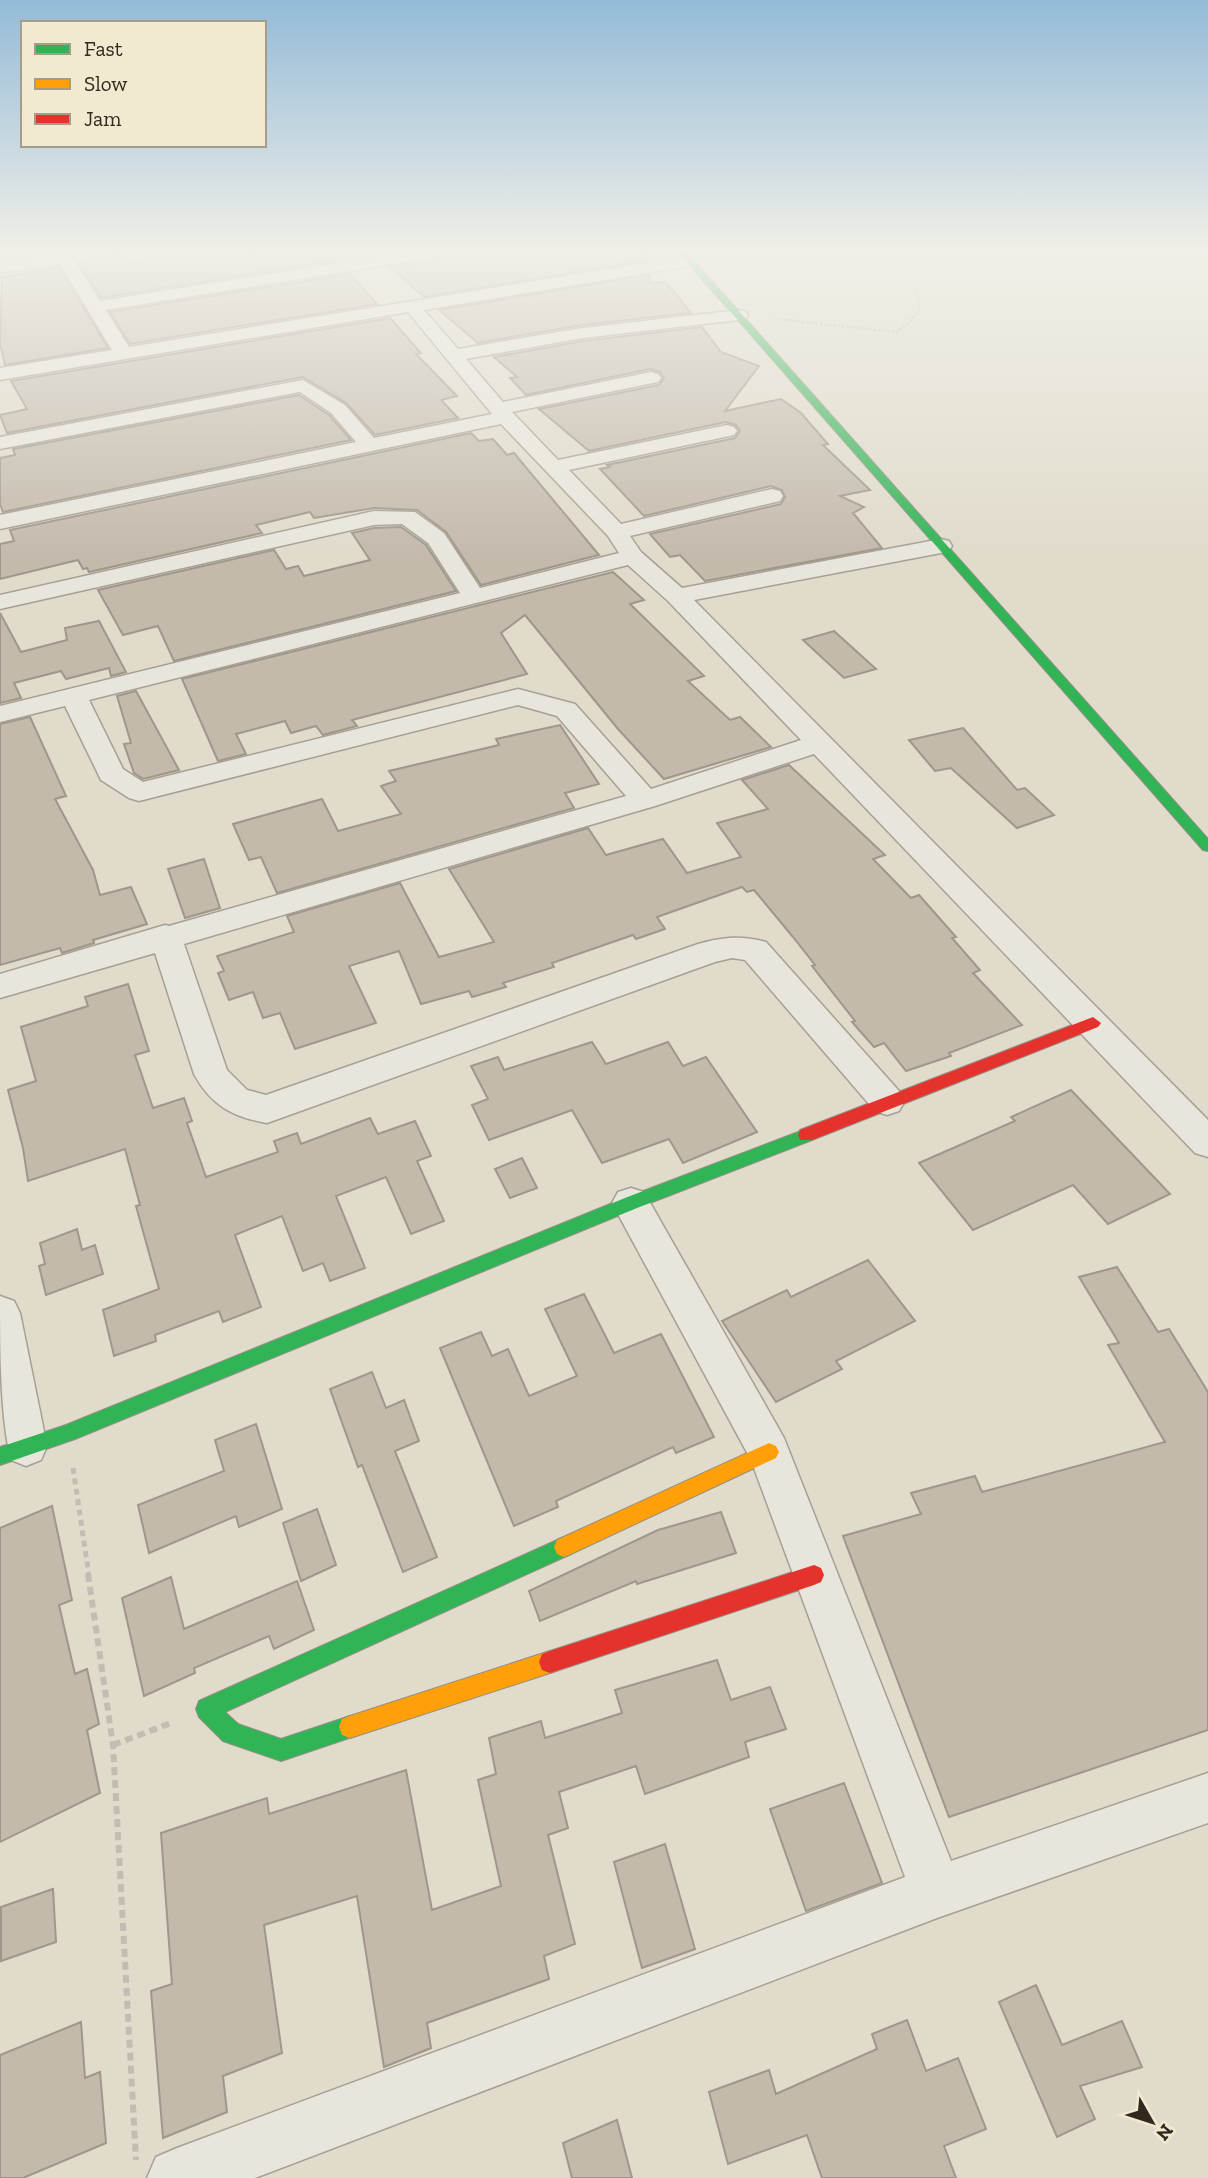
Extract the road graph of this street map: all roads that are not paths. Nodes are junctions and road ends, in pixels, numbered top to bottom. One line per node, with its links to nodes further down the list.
1 (120, 355): 5 (street)
2 (460, 355): 4 (street)
3 (774, 355): 15 (street)
4 (452, 356): 7 (street)
5 (0, 374)
6 (651, 378): 7 (street)
7 (502, 413): 10 (street); 11 (street)
8 (727, 430): 11 (street)
9 (0, 443): 10 (street)
10 (371, 447): 13 (street)
11 (554, 467): 14 (street)
12 (772, 496): 14 (street)
13 (0, 522)
14 (616, 532): 16 (street)
15 (941, 545): 18 (street); 24 (street)
16 (633, 556): 17 (street); 18 (street)
17 (474, 596): 19 (street); 20 (street)
18 (677, 596): 22 (street)
19 (0, 601)
20 (73, 695): 21 (street); 23 (street)
21 (0, 714)
22 (818, 744): 23 (street); 27 (street)
23 (645, 800): 25 (street)
24 (1208, 847)
25 (164, 936): 26 (street); 28 (street)
26 (0, 986)
27 (1093, 1023): 28 (street); 29 (street)
28 (887, 1101): 30 (street)
29 (1208, 1143)
30 (631, 1203): 32 (street); 33 (street)
31 (0, 1313): 32 (street)
32 (13, 1451)
33 (769, 1452): 34 (street); 34 (street)
34 (814, 1575): 36 (street)
35 (1208, 1798): 36 (street)
36 (937, 1892): 37 (street)
37 (169, 2174)

